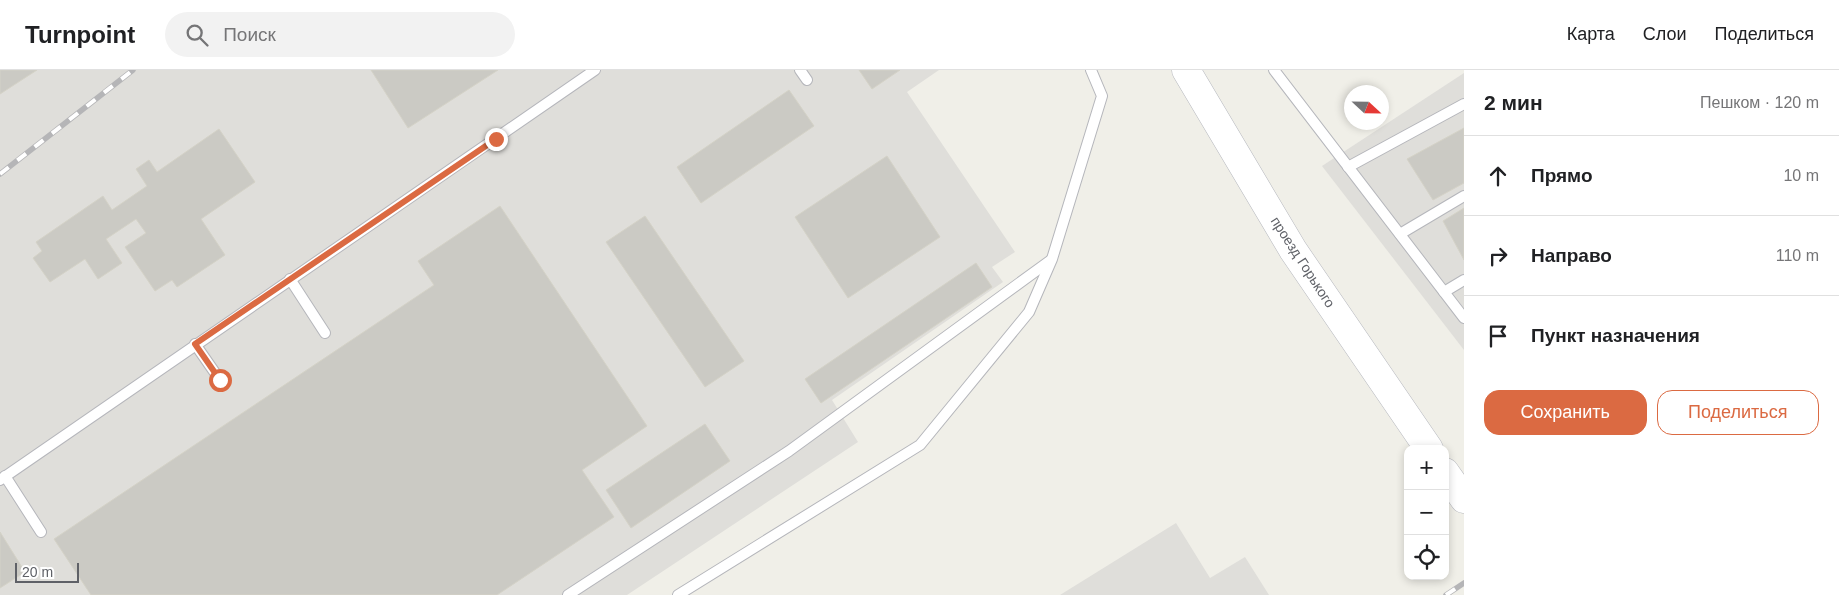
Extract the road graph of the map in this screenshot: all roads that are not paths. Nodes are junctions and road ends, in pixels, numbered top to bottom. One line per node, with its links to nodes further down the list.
1 (596, 70): 12 (lane)
2 (800, 70): 6 (lane)
3 (1091, 70): 11 (lane)
4 (1186, 70): 19 (main road, проезд Горького)
5 (1274, 70): 8 (lane)
6 (807, 80)
7 (1464, 104): 8 (lane)
8 (1348, 167): 10 (lane)
9 (1464, 196): 10 (lane)
10 (1400, 234): 14 (lane)
11 (1052, 259): 24 (lane); 25 (lane)
12 (290, 279): 16 (lane); 17 (lane)
13 (1464, 280): 14 (lane)
14 (1444, 292): 15 (lane)
15 (1464, 318)
16 (325, 333)
17 (195, 344): 18 (lane); 20 (lane)
18 (220, 380)
19 (1426, 445)
20 (3, 478): 23 (lane)
21 (1449, 478): 22 (main road)
22 (1464, 500)
23 (41, 532)
24 (568, 595)
25 (678, 595)

